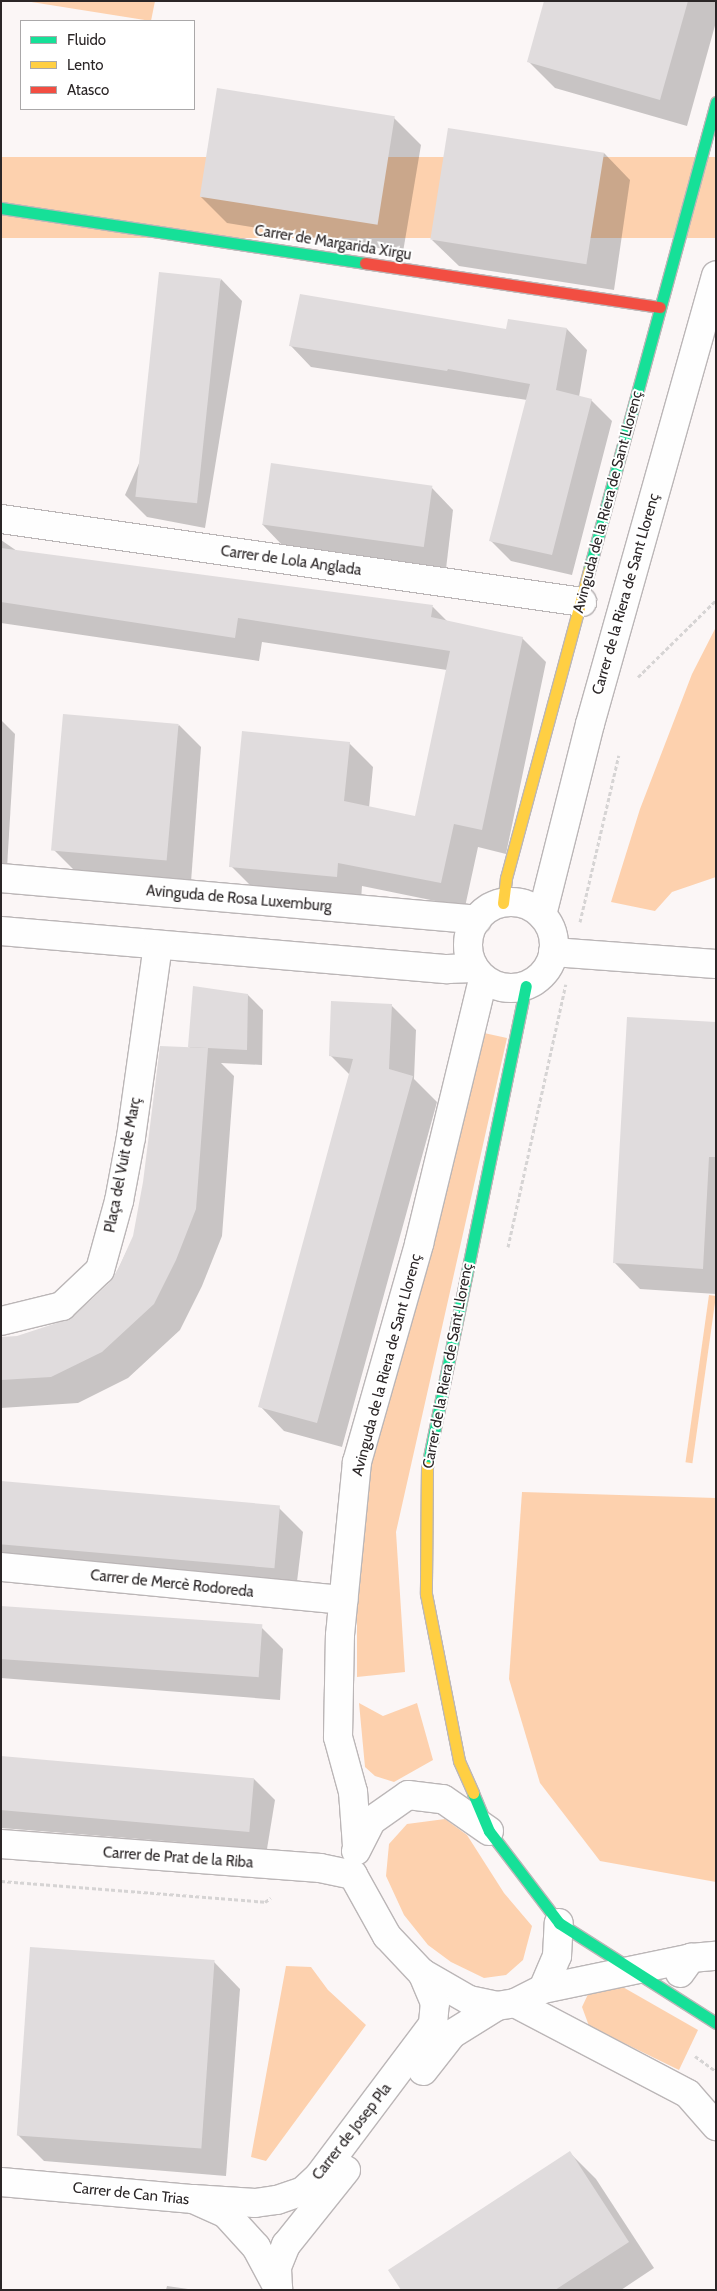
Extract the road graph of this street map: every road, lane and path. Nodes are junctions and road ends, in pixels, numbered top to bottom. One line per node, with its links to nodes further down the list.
1 (716, 102): 4 (street, Avinguda de la Riera de Sant Llorenç)
2 (1, 208): 4 (street, Carrer de Margarida Xirgu)
3 (716, 275): 12 (street, Carrer de la Riera de Sant Llorenç)
4 (660, 308): 7 (street, Avinguda de la Riera de Sant Llorenç)
5 (1, 519): 7 (street, Carrer de Lola Anglada)
6 (716, 600): 8 (path)
7 (582, 602): 11 (street, Avinguda de la Riera de Sant Llorenç)
8 (639, 670)
9 (621, 746): 16 (path)
10 (1, 878): 13 (street, Avinguda de Rosa Luxemburg)
11 (503, 903): 12 (street); 13 (street)
12 (542, 915): 16 (street)
13 (477, 920): 18 (street)
14 (1, 931): 15 (street)
15 (158, 945): 18 (street); 21 (street, Plaça del Vuit de Març)
16 (563, 952): 17 (street); 19 (street); 20 (path)
17 (716, 964)
18 (479, 973): 19 (street); 23 (street, Avinguda de la Riera de Sant Llorenç)
19 (526, 986): 24 (street, Carrer de la Riera de Sant Llorenç)
20 (508, 1248)
21 (1, 1321)
22 (1, 1567): 23 (street, Carrer de Mercè Rodoreda)
23 (343, 1600): 26 (street, Avinguda de la Riera de Sant Llorenç)
24 (489, 1831): 26 (street); 28 (street, Carrer de la Riera de Sant Llorenç)
25 (1, 1844): 27 (street, Carrer de Prat de la Riba)
26 (357, 1846): 27 (street)
27 (353, 1875): 30 (street)
28 (559, 1923): 31 (street, Carrer de la Riera de Sant Llorenç); 32 (street)
29 (703, 1957): 31 (street); 33 (street)
30 (422, 1973): 34 (street); 38 (street, Carrer de Josep Pla)
31 (633, 1973): 32 (street); 33 (street, Carrer de la Riera de Sant Llorenç)
32 (543, 1989): 34 (street, Carrer de Josep Pla)
33 (666, 1990): 35 (street, Carrer de la Riera de Sant Llorenç)
34 (506, 2004): 36 (street); 39 (street, Carrer de Josep Pla)
35 (716, 2023)
36 (716, 2126)
37 (1, 2182): 38 (street, Carrer de Can Trias)
38 (193, 2199): 39 (street, Carrer de Can Trias)
39 (278, 2289)

